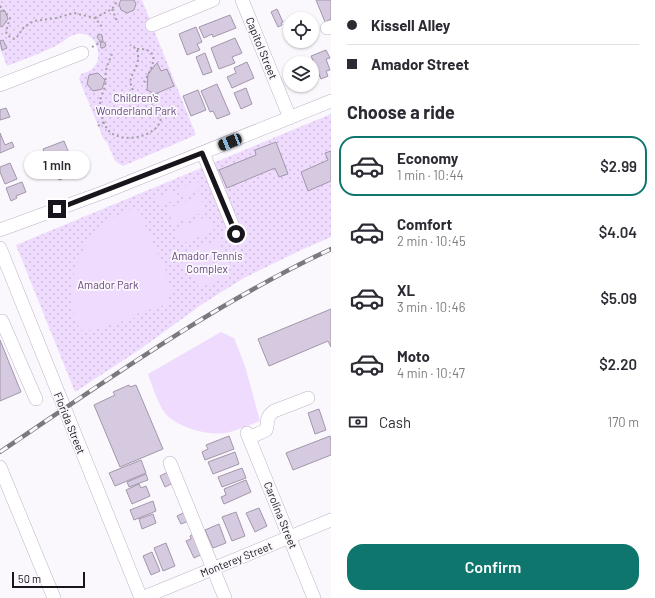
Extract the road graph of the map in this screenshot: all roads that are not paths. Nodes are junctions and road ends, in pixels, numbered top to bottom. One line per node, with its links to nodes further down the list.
1 (214, 0): 3 (street)
2 (242, 0): 7 (street, Capitol Street)
3 (152, 25)
4 (82, 53): 5 (street)
5 (0, 86)
6 (331, 101): 7 (street)
7 (290, 118): 8 (street)
8 (202, 153): 9 (street); 10 (street)
9 (0, 230)
10 (236, 234)
11 (0, 248): 21 (street, Florida Street)
12 (1, 319): 14 (street)
13 (308, 398): 18 (street, Carolina Street)
14 (36, 399)
15 (170, 463): 19 (street)
16 (0, 467): 20 (street)
17 (331, 520): 18 (street, Monterey Street)
18 (290, 538): 19 (street, Monterey Street); 23 (street, Carolina Street)
19 (213, 569): 21 (street, Monterey Street); 22 (street)
20 (54, 598)
21 (141, 598)
22 (225, 598)
23 (314, 598)

